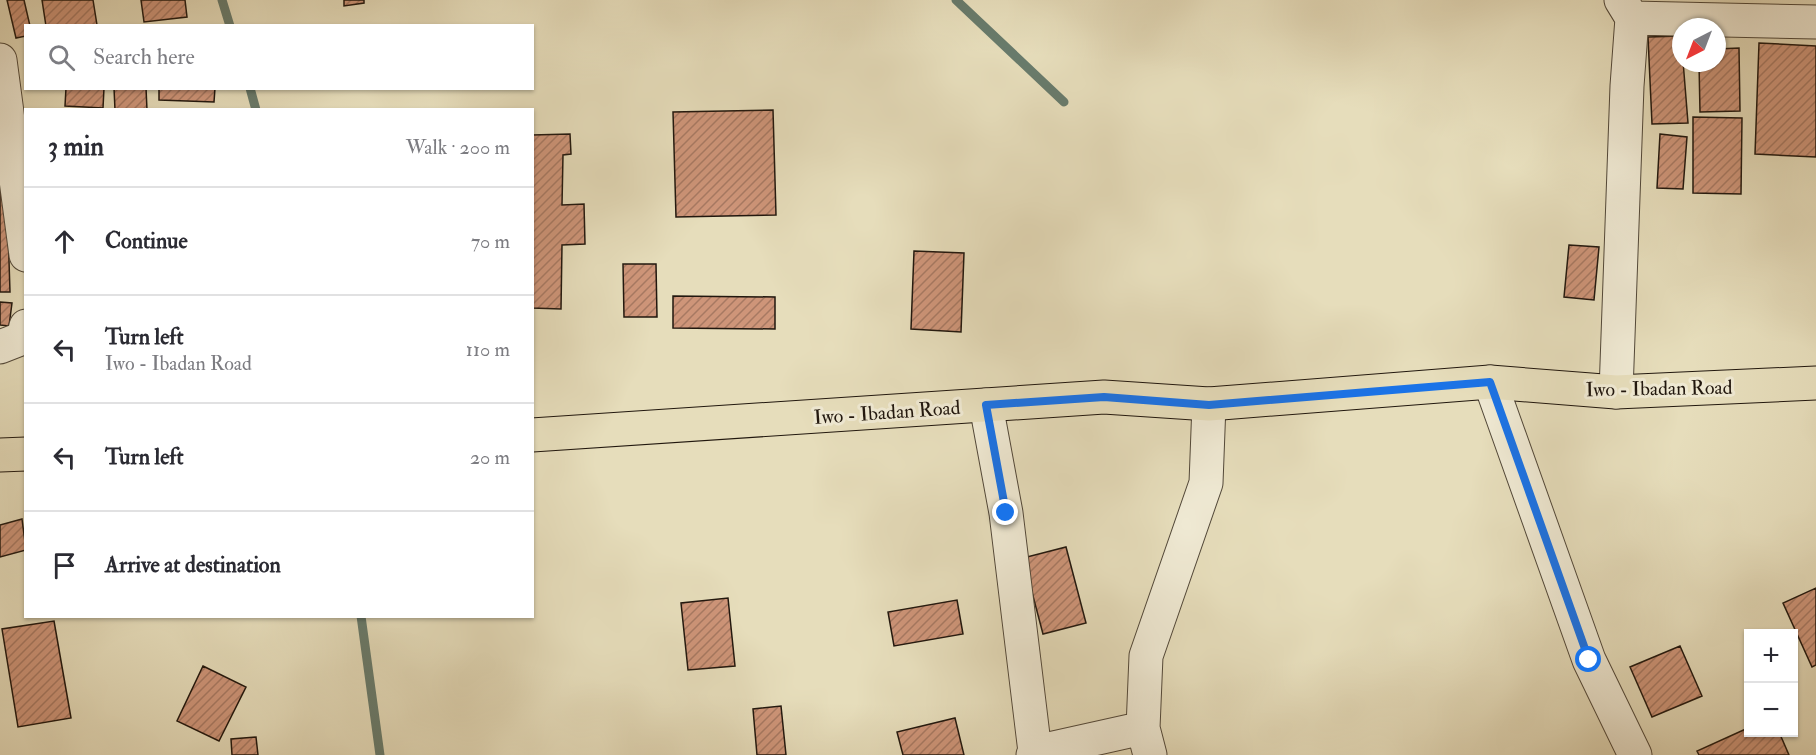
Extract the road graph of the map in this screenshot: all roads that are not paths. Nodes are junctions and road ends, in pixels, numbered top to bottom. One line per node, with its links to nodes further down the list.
1 (1627, 9): 2 (street); 9 (street)
2 (1816, 22)
3 (0, 60): 4 (street)
4 (24, 240)
5 (24, 334): 6 (street)
6 (0, 347)
7 (1490, 382): 9 (main road, Iwo - Ibadan Road); 11 (main road, Iwo - Ibadan Road); 19 (street)
8 (1816, 383): 9 (main road, Iwo - Ibadan Road)
9 (1616, 392)
10 (986, 405): 11 (main road, Iwo - Ibadan Road); 12 (main road, Iwo - Ibadan Road); 18 (street)
11 (1209, 405): 17 (street)
12 (534, 435)
13 (0, 441): 14 (street)
14 (24, 441)
15 (24, 454): 16 (main road)
16 (0, 455)
17 (1147, 741): 18 (street)
18 (1034, 754)
19 (1635, 755)

